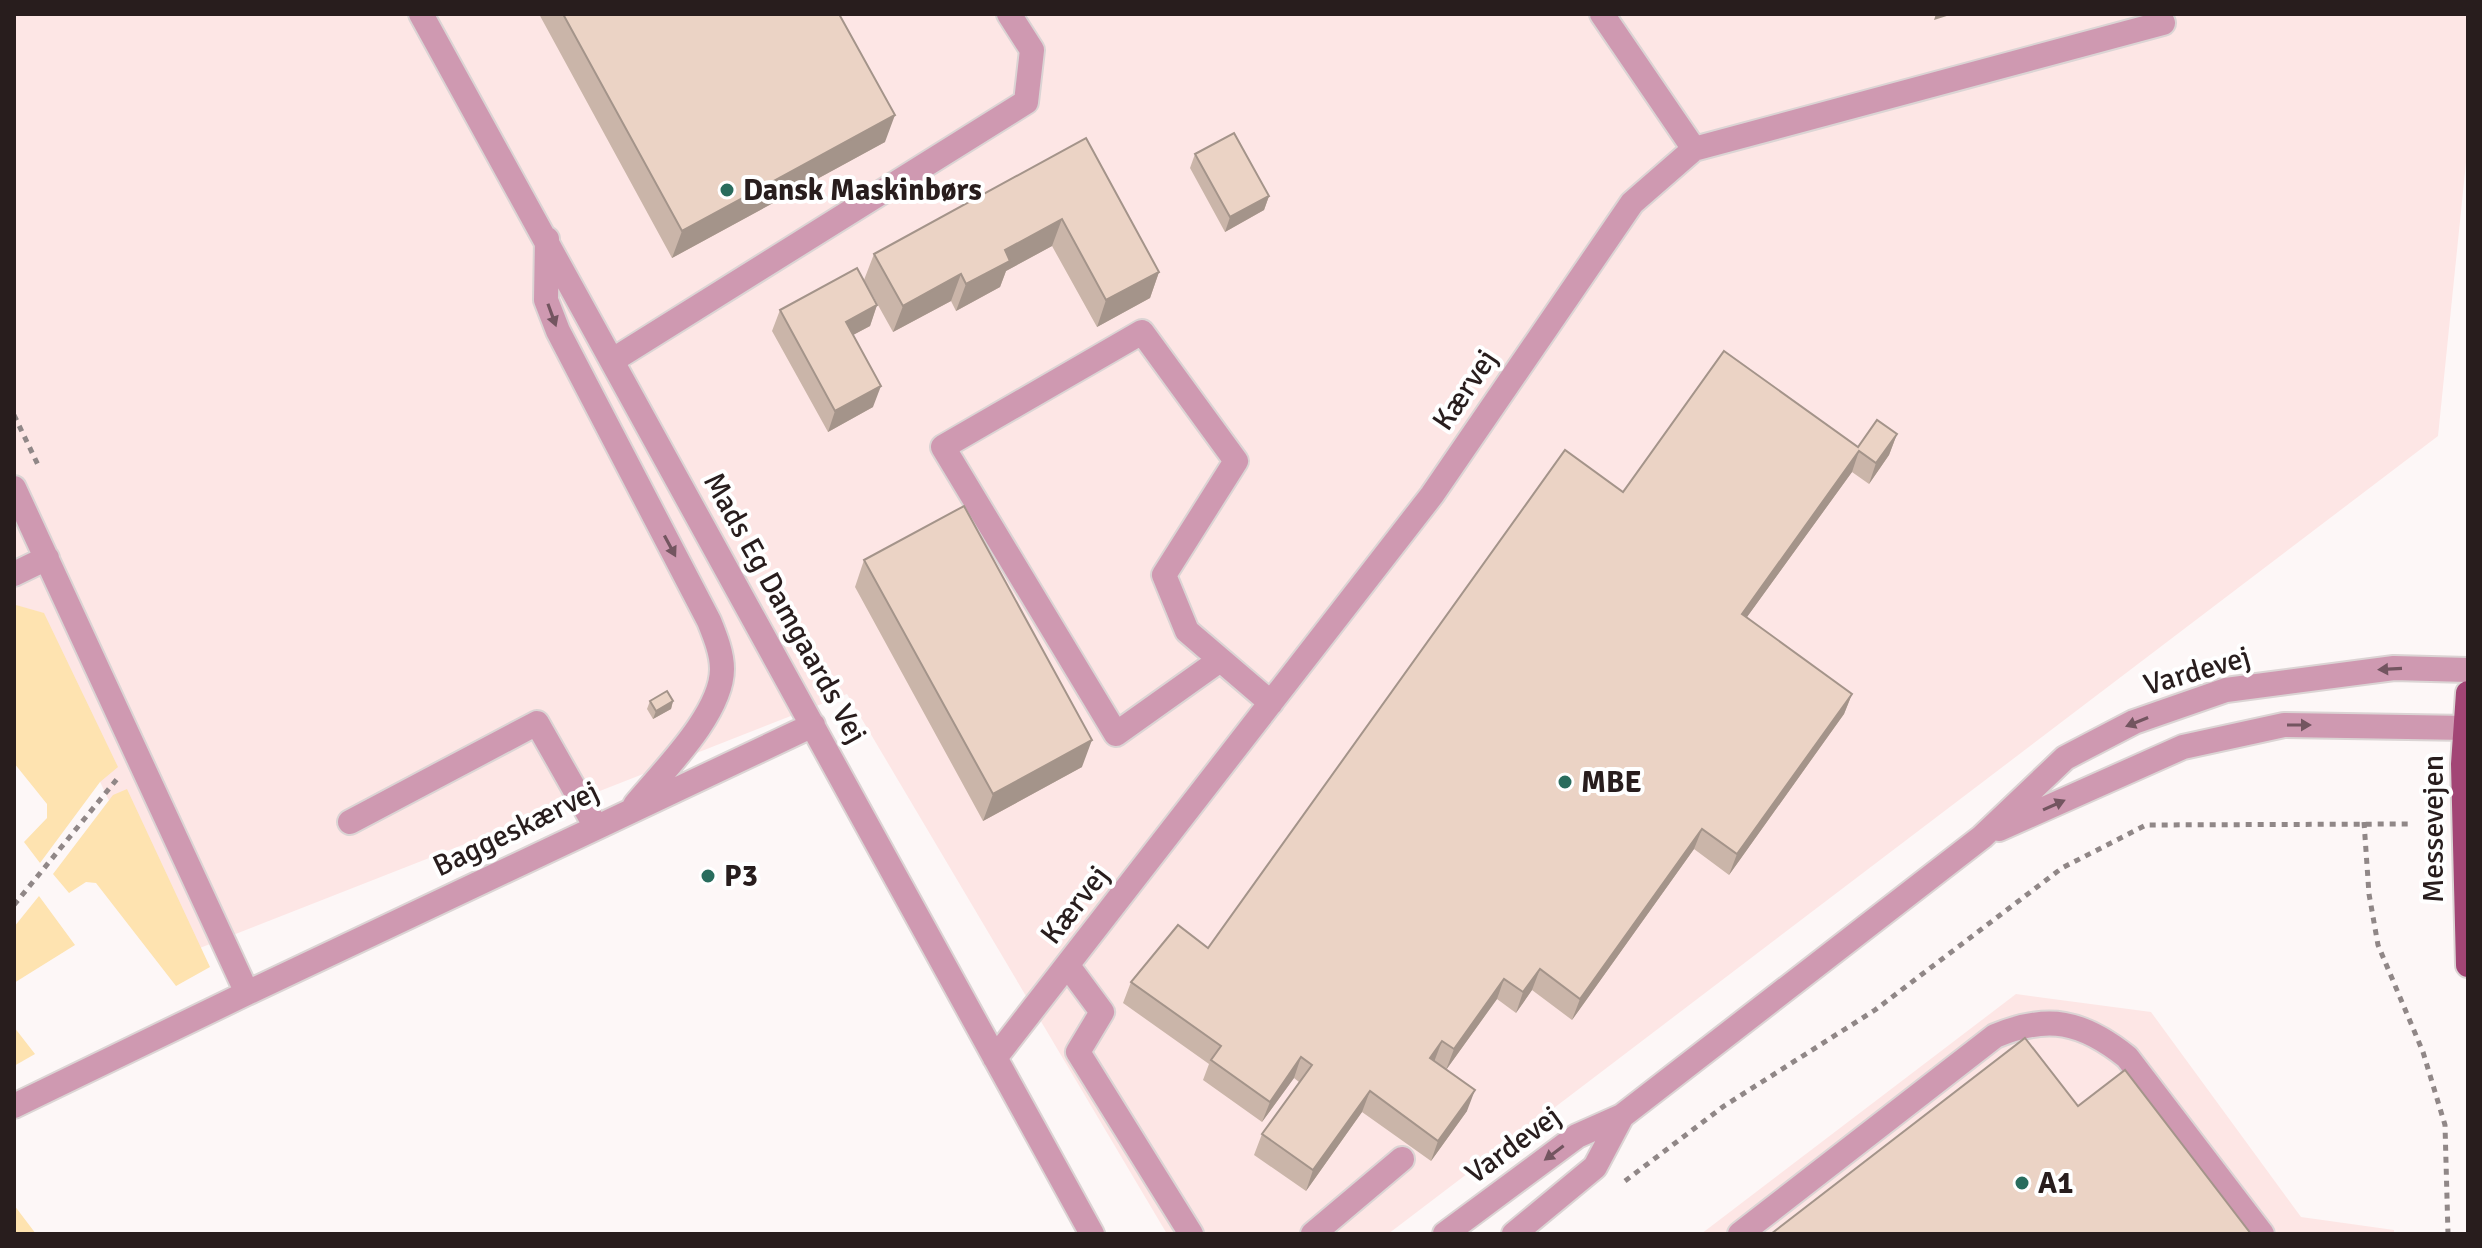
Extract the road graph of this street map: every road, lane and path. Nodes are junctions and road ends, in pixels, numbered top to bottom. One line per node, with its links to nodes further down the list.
1 (421, 14): 6 (street, Mads Eg Damgaards Vej)
2 (1009, 14): 7 (street)
3 (1602, 14): 5 (street)
4 (2163, 23): 5 (street, Kærvej)
5 (1694, 149): 14 (street, Kærvej)
6 (547, 238): 7 (street, Mads Eg Damgaards Vej); 18 (street, one-way to 18)
7 (613, 360): 15 (street, Mads Eg Damgaards Vej)
8 (14, 488): 9 (street)
9 (47, 558): 10 (street); 17 (street)
10 (14, 574)
11 (1220, 660): 11 (street); 14 (street)
12 (2468, 670): 23 (street, Vardevej, one-way to 23)
13 (2468, 693): 16 (main road, Messevejen)
14 (1271, 703): 26 (street, Kærvej)
15 (813, 725): 18 (street, Baggeskærvej); 28 (street, Mads Eg Damgaards Vej)
16 (2467, 728): 23 (street, Vardevej, one-way to 16); 25 (main road, Messevejen)
17 (144, 765): 24 (path); 27 (street)
18 (631, 810): 22 (street, Baggeskærvej)
19 (350, 822): 22 (street)
20 (2364, 822): 21 (path); 32 (path); 40 (path)
21 (2409, 824)
22 (596, 827): 27 (street, Baggeskærvej)
23 (1982, 837): 30 (street, Vardevej)
24 (14, 905)
25 (2468, 965)
26 (1068, 966): 28 (street, Kærvej); 34 (street)
27 (247, 993): 29 (street, Baggeskærvej)
28 (995, 1058): 33 (street, Mads Eg Damgaards Vej)
29 (14, 1106)
30 (1622, 1116): 36 (street, Vardevej, one-way to 36); 37 (street, Vardevej)
31 (1402, 1159): 35 (street)
32 (1614, 1188)
33 (1092, 1234)
34 (1191, 1234)
35 (1313, 1234)
36 (1445, 1234)
37 (1514, 1234)
38 (1740, 1234): 39 (street)
39 (2262, 1234)
40 (2448, 1234)

